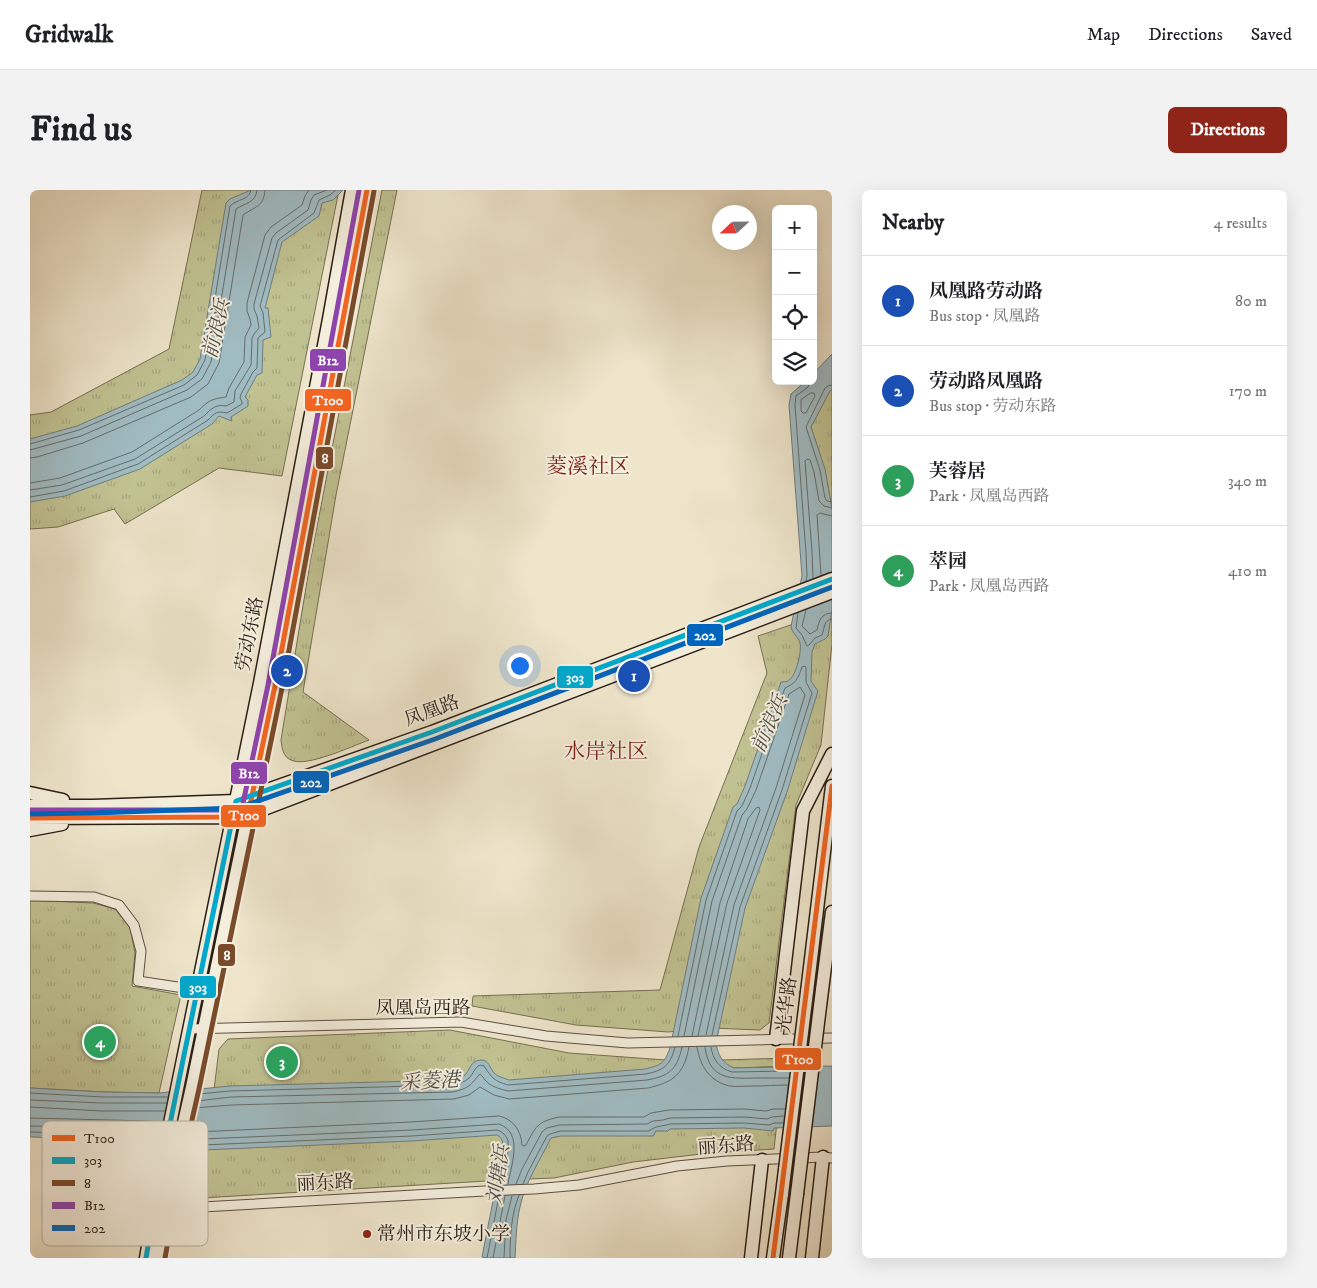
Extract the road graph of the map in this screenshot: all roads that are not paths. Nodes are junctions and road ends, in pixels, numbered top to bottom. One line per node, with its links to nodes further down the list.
1 (352, 190): 9 (main road, 劳动东路)
2 (367, 190): 8 (main road, 劳动东路)
3 (832, 579): 8 (main road, 凤凰路)
4 (832, 592): 12 (main road, 凤凰路)
5 (832, 754): 22 (main road)
6 (832, 786): 29 (main road, 光华路, bridge)
7 (30, 793): 11 (main road)
8 (252, 796): 9 (main road, 凤凰路); 12 (main road, 劳动东路)
9 (236, 801): 11 (main road, 凤凰路); 13 (main road, 劳动东路)
10 (30, 806): 11 (main road, 凤凰路)
11 (93, 812): 13 (main road, 凤凰路); 14 (main road, 凤凰路); 15 (main road)
12 (248, 815): 13 (main road, 凤凰路); 19 (main road, 劳动东路)
13 (232, 817): 18 (main road, 劳动东路)
14 (30, 818)
15 (30, 830)
16 (30, 896): 18 (street)
17 (832, 912): 30 (main road, 光华路, bridge)
18 (197, 990): 20 (main road, 劳动东路)
19 (204, 1028): 20 (street, 凤凰岛西路); 22 (street, 凤凰岛西路); 24 (main road, 劳动东路)
20 (189, 1029): 23 (main road, 劳动东路)
21 (832, 1038): 22 (street)
22 (776, 1039)
23 (174, 1121)
24 (181, 1121)
25 (828, 1157): 26 (street, 丽东路); 31 (main road)
26 (762, 1160): 27 (street, 丽东路); 28 (main road)
27 (208, 1206)
28 (752, 1258)
29 (773, 1258)
30 (789, 1258)
31 (812, 1258)

